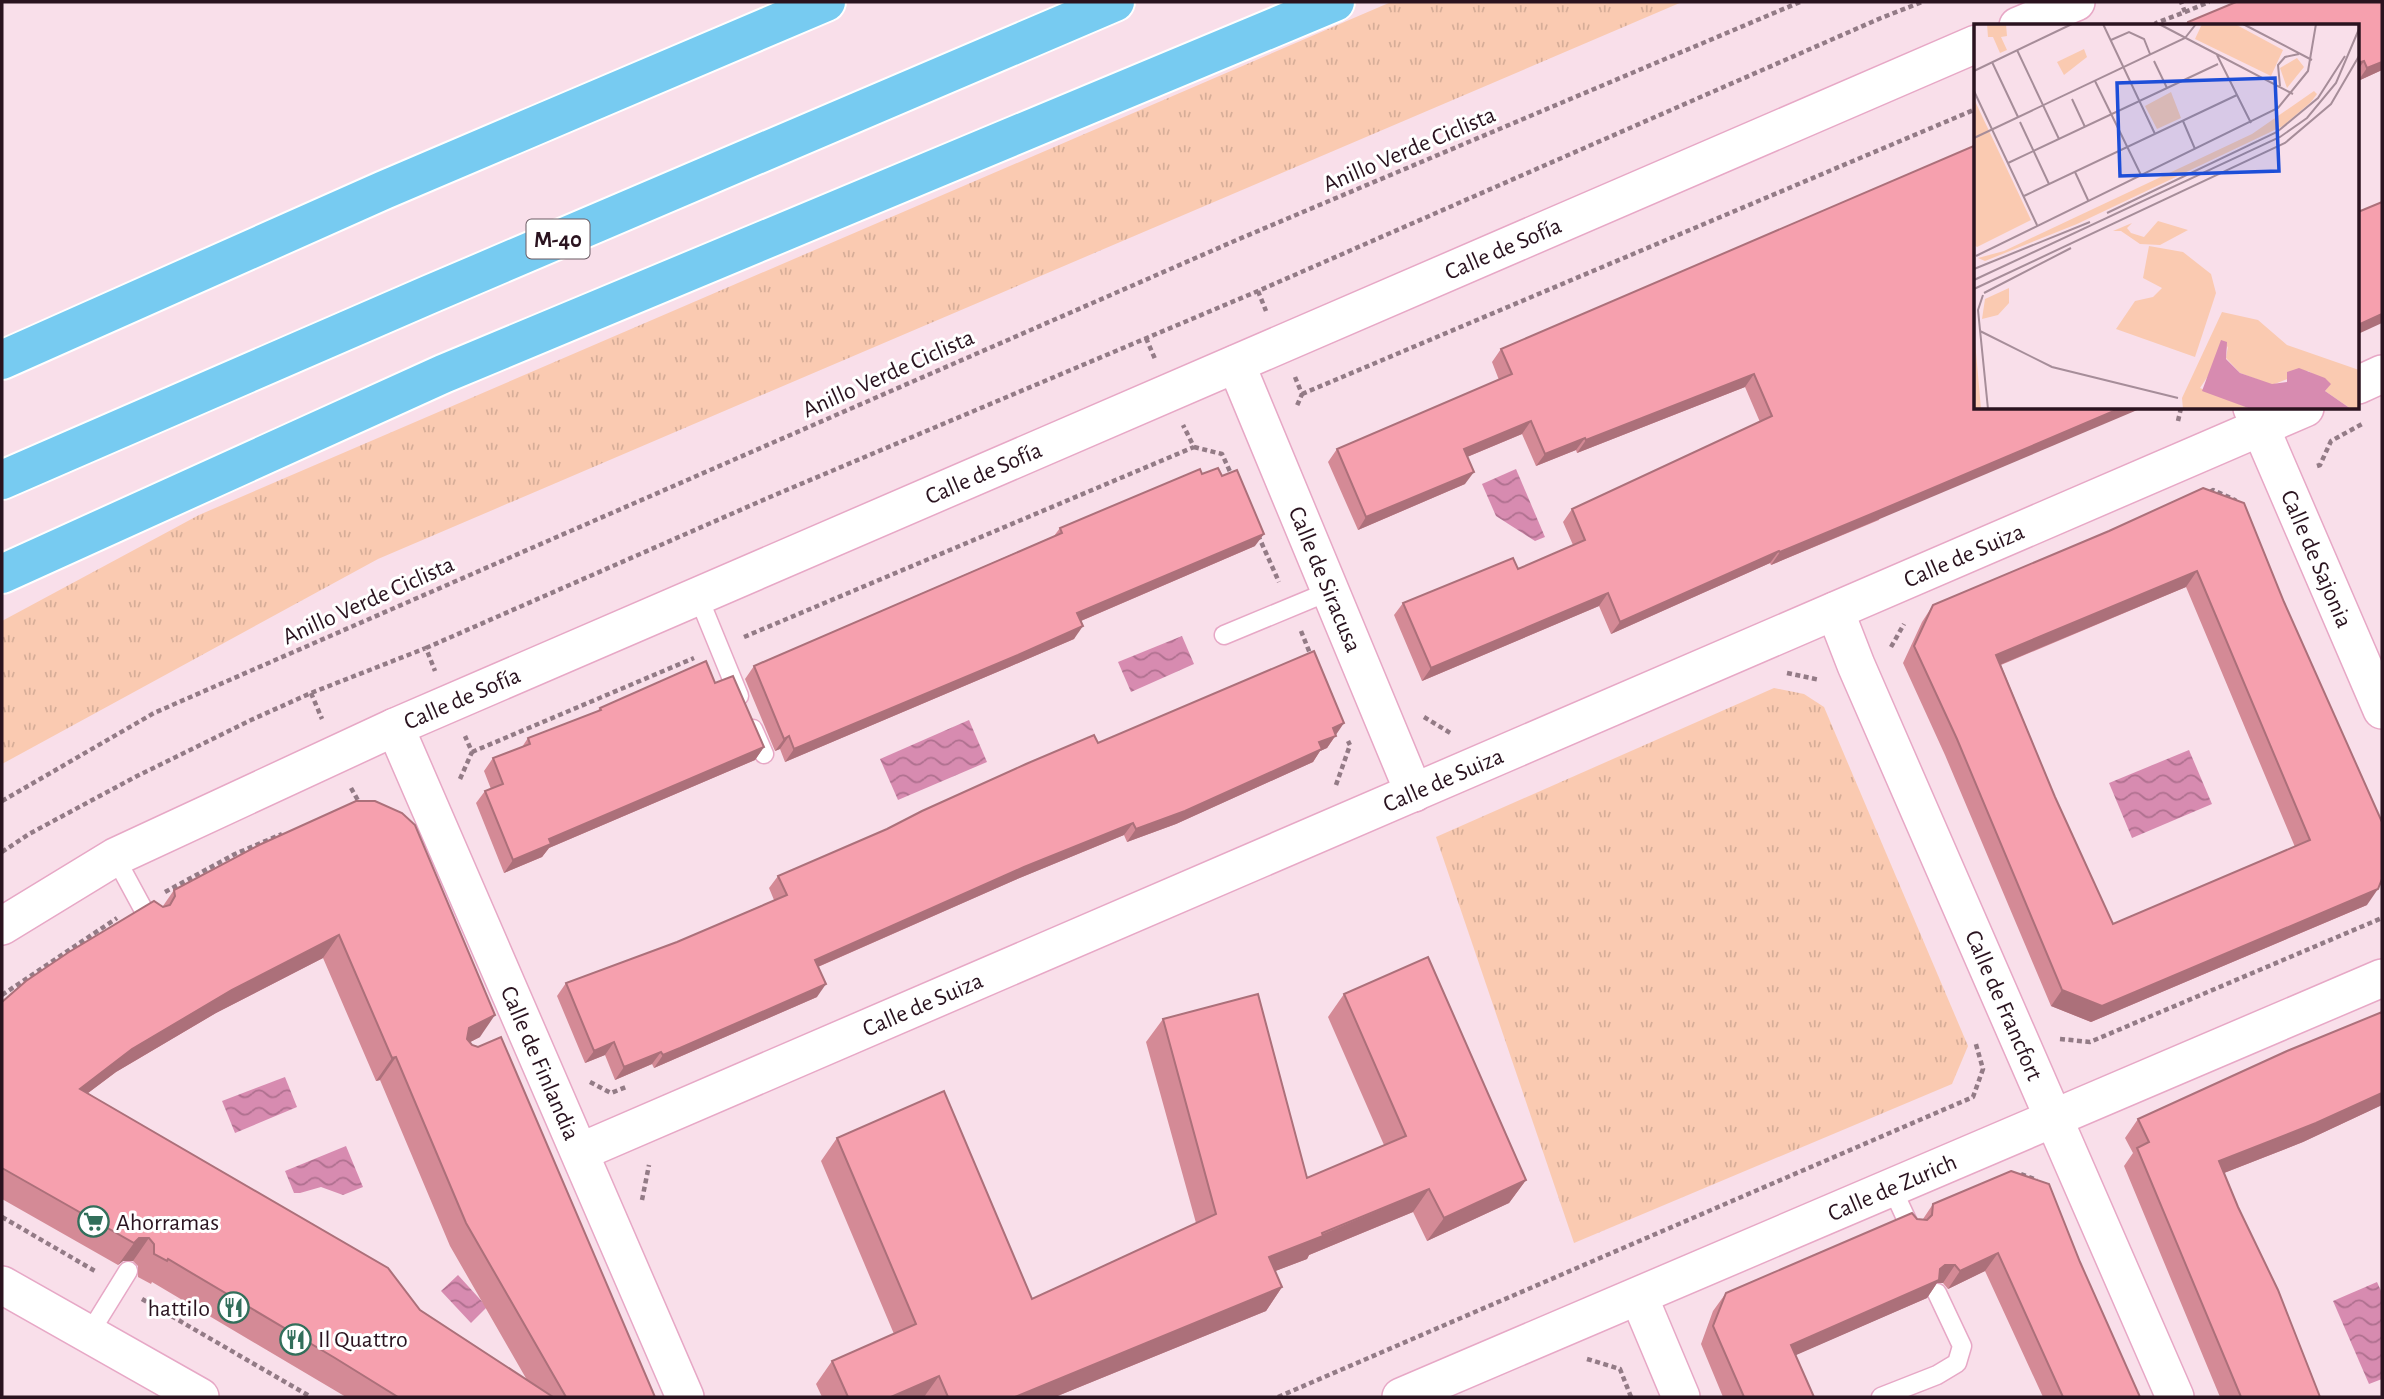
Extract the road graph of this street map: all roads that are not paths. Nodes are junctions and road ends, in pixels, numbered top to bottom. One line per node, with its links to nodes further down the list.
1 (826, 2): 9 (highway)
2 (1115, 2): 15 (highway, M-40)
3 (1321, 2): 6 (highway)
4 (1335, 2): 6 (highway)
5 (2078, 10): 7 (street)
6 (1282, 24): 16 (highway)
7 (2026, 24)
8 (1974, 45): 10 (street, Calle de Sofía)
9 (2, 360)
10 (1236, 364): 17 (street, Calle de Siracusa); 18 (street, Calle de Sofía)
11 (2382, 374): 12 (street)
12 (2360, 384)
13 (2294, 410): 14 (street, Calle de Suiza)
14 (2256, 417): 19 (street, Calle de Suiza); 21 (street, Calle de Sajonia)
15 (2, 480)
16 (2, 574)
17 (1330, 591): 20 (lane); 24 (street, Calle de Siracusa)
18 (698, 596): 22 (street, Calle de Sofía); 23 (lane)
19 (1835, 611): 24 (street, Calle de Suiza); 29 (street, Calle de Francfort)
20 (1224, 635)
21 (2382, 710)
22 (395, 727): 25 (street, Calle de Sofía); 30 (street, Calle de Finlandia)
23 (764, 754)
24 (1414, 793): 30 (street, Calle de Suiza)
25 (115, 857): 26 (lane); 27 (street, Calle de Sofía)
26 (145, 912)
27 (2, 926)
28 (2382, 978): 29 (street, Calle de Zurich)
29 (2054, 1118): 31 (street, Calle de Zurich); 43 (street, Calle de Francfort)
30 (580, 1152): 39 (street, Calle de Finlandia)
31 (1892, 1188): 32 (lane); 36 (street, Calle de Zurich)
32 (1910, 1227)
33 (123, 1278): 37 (lane)
34 (2, 1285): 37 (street)
35 (1937, 1293): 42 (lane)
36 (1639, 1297): 40 (street, Calle de Zurich); 41 (street)
37 (89, 1334): 38 (street)
38 (200, 1397)
39 (685, 1397)
40 (1401, 1397)
41 (1681, 1397)
42 (1881, 1397)
43 (2175, 1397)

